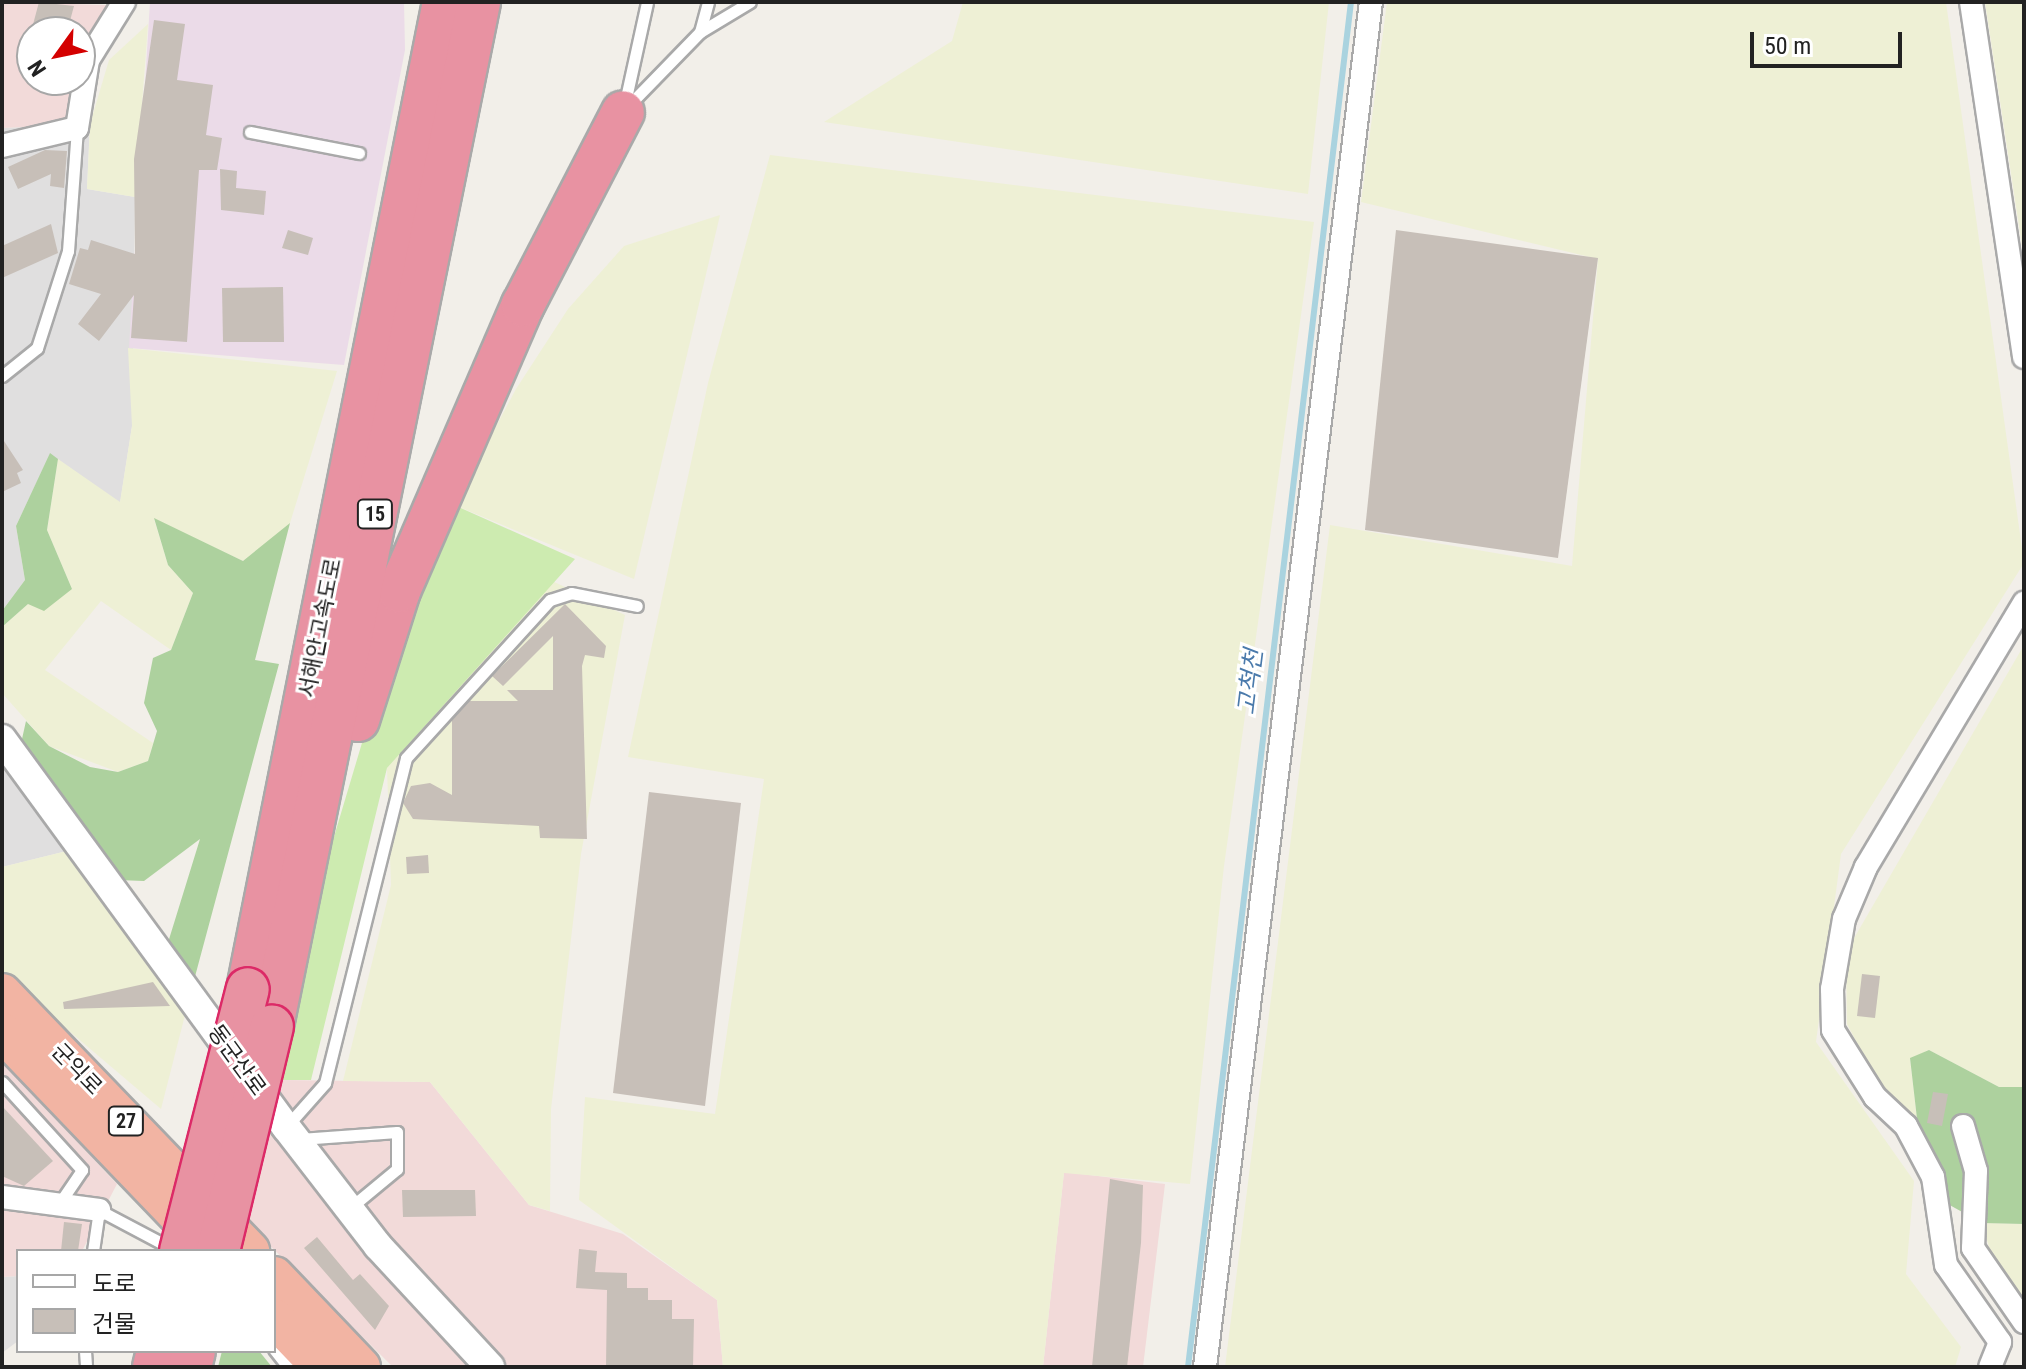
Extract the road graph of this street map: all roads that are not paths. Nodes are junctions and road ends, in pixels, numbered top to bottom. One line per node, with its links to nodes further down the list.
1 (124, 2): 11 (street)
2 (444, 2): 33 (highway, 서해안고속도로 / 15, bridge)
3 (479, 2): 20 (highway, 서해안고속도로 / 15)
4 (647, 2): 10 (lane)
5 (708, 2): 9 (lane)
6 (750, 2): 9 (lane)
7 (1371, 2): 44 (street)
8 (1971, 2): 15 (street)
9 (700, 32): 10 (lane)
10 (623, 112): 20 (highway)
11 (77, 128): 13 (street); 16 (lane)
12 (250, 132): 14 (lane)
13 (2, 146)
14 (359, 153)
15 (2024, 357)
16 (2, 376)
17 (2024, 603): 37 (street)
18 (637, 606): 25 (lane)
19 (2, 739): 25 (street, 동군산로)
20 (291, 931): 35 (highway, 서해안고속도로 / 15, bridge)
21 (2, 993): 36 (highway, 군익로 / 27)
22 (2, 1032): 34 (highway, 군익로 / 27)
23 (2, 1082): 27 (lane)
24 (1963, 1126): 30 (street)
25 (290, 1133): 28 (street, 동군산로); 28 (lane)
26 (2, 1197): 27 (street)
27 (59, 1204): 29 (street)
28 (349, 1209): 43 (street, 동군산로)
29 (99, 1210): 31 (lane); 32 (lane)
30 (1973, 1248): 37 (street); 40 (street)
31 (93, 1249)
32 (172, 1249)
33 (182, 1249)
34 (209, 1249)
35 (218, 1249)
36 (248, 1249)
37 (1946, 1265): 45 (street)
38 (276, 1278): 42 (highway)
39 (276, 1320): 41 (highway)
40 (2024, 1322)
41 (321, 1367)
42 (361, 1367)
43 (490, 1367)
44 (1205, 1367)
45 (1990, 1367)

